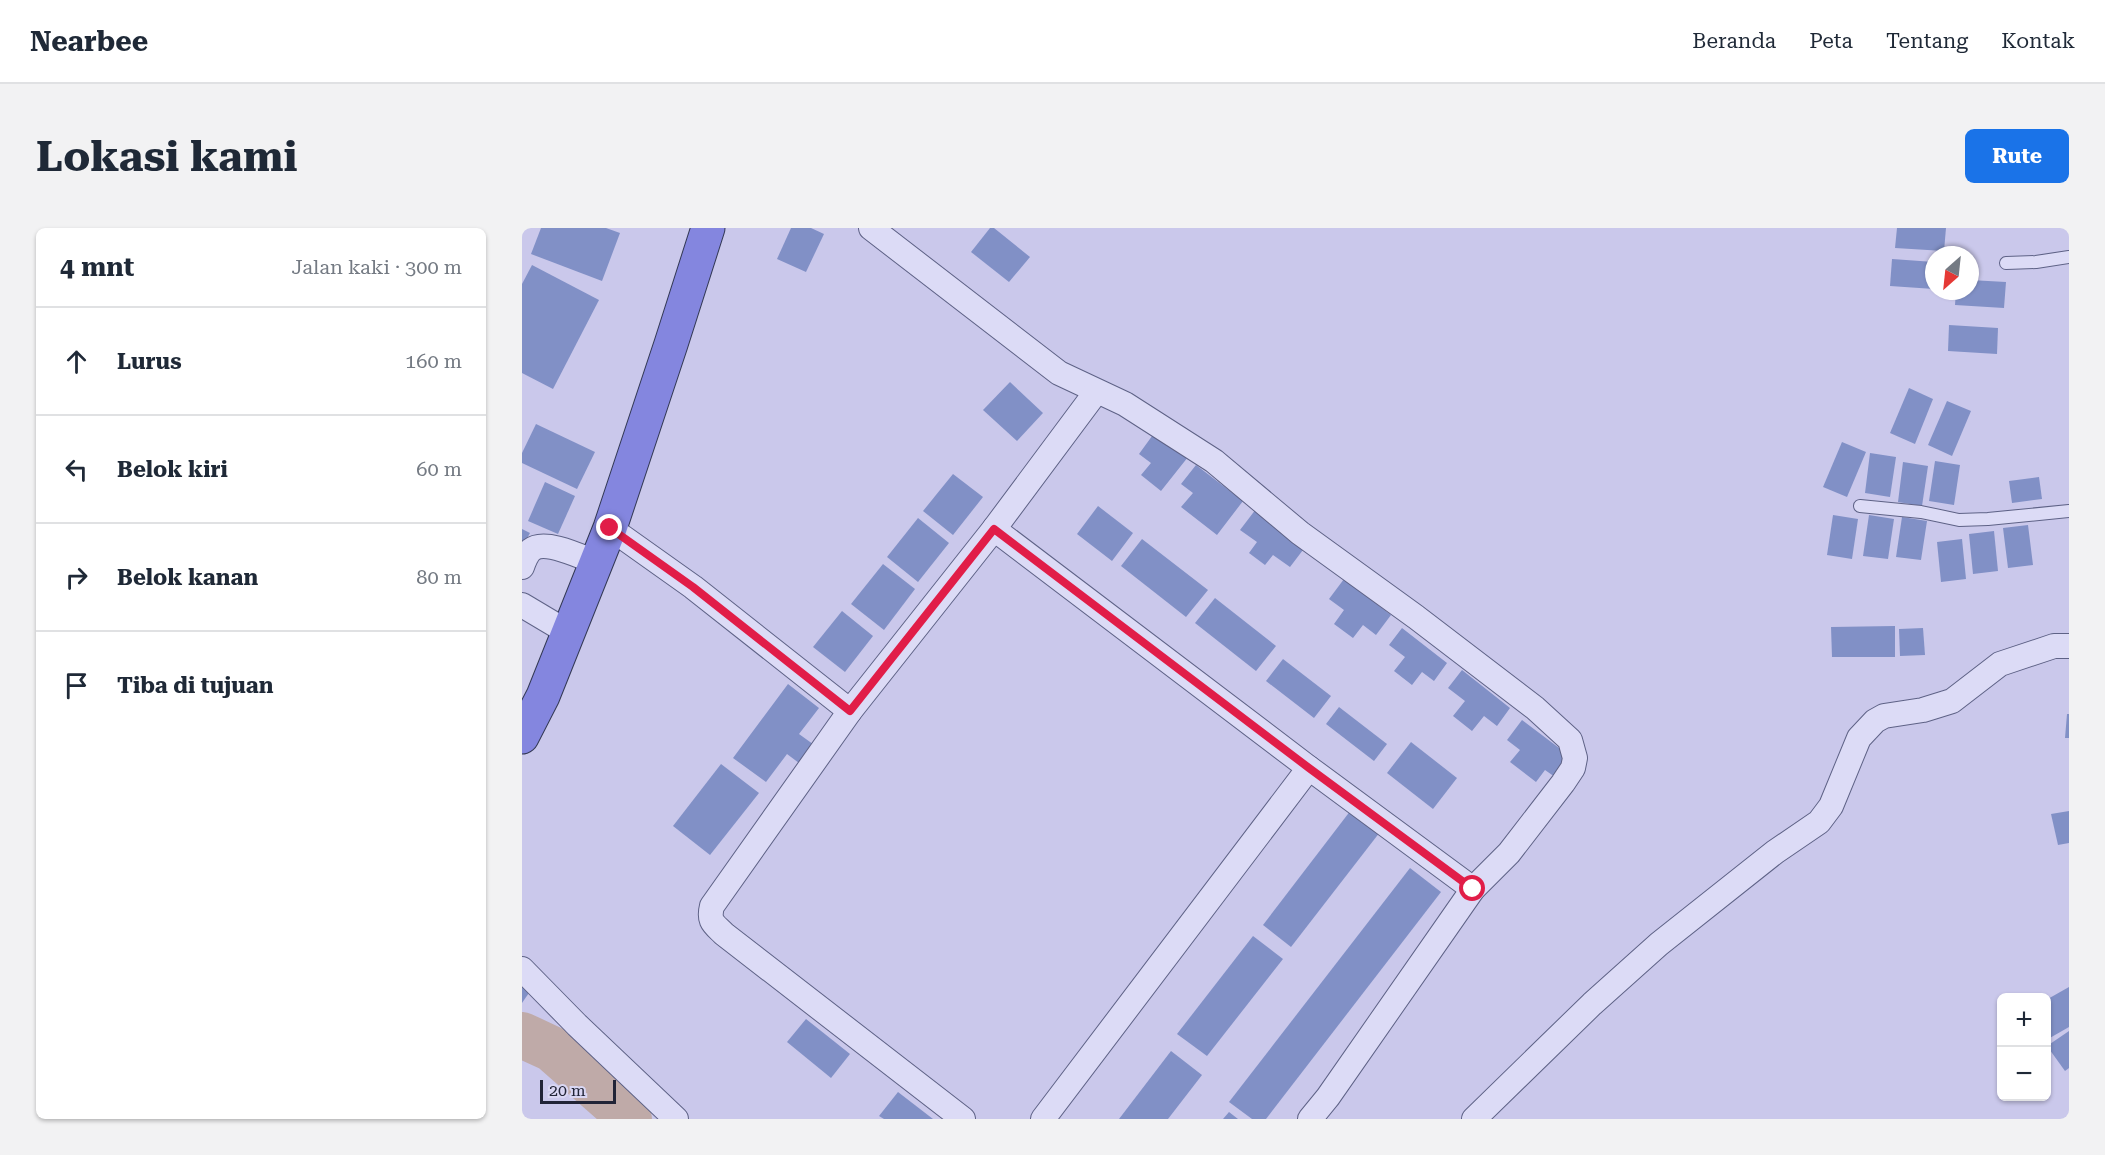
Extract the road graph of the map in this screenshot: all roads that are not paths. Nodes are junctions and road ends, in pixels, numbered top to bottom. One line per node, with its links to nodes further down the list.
1 (708, 228): 8 (highway)
2 (871, 228): 5 (street)
3 (2069, 257): 4 (lane)
4 (2006, 263)
5 (1096, 392): 9 (street); 18 (street)
6 (1860, 506): 7 (lane)
7 (2069, 511)
8 (610, 528): 10 (highway); 15 (street)
9 (994, 529): 15 (street); 17 (street)
10 (595, 562): 11 (street); 13 (highway)
11 (522, 567)
12 (522, 605): 13 (street)
13 (569, 633): 16 (highway)
14 (2069, 646): 24 (street)
15 (850, 711): 21 (street)
16 (522, 737)
17 (1309, 768): 18 (street); 22 (street)
18 (1473, 889): 23 (street)
19 (522, 969): 20 (street)
20 (676, 1119)
21 (963, 1119)
22 (1043, 1119)
23 (1310, 1119)
24 (1474, 1119)

